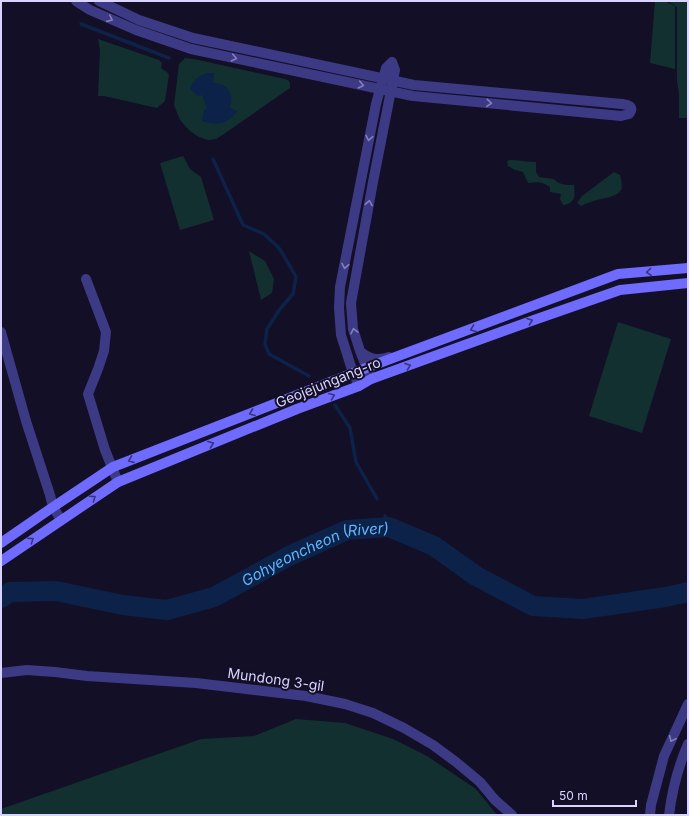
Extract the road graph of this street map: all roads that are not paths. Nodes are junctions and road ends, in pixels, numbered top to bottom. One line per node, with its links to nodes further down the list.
1 (76, 1): 5 (street, one-way to 5)
2 (99, 1): 3 (street)
3 (383, 78): 4 (street); 4 (street); 5 (street)
4 (393, 81): 6 (street); 6 (street, one-way to 4)
5 (380, 89): 6 (street); 12 (street, one-way to 12)
6 (391, 91): 11 (street, one-way to 6)
7 (688, 268): 13 (main road, Geojejungang-ro, one-way to 13)
8 (86, 279): 19 (street)
9 (688, 283): 16 (main road, Geojejungang-ro, one-way to 9)
10 (1, 332): 21 (street)
11 (360, 351): 13 (street); 14 (street)
12 (347, 353): 15 (street); 17 (street)
13 (404, 354): 14 (main road, Geojejungang-ro)
14 (366, 368): 15 (main road, Geojejungang-ro); 16 (street)
15 (353, 373): 17 (main road, Geojejungang-ro); 18 (street)
16 (371, 380): 18 (main road, Geojejungang-ro)
17 (330, 382): 19 (main road, Geojejungang-ro, one-way to 19)
18 (359, 386): 20 (main road, Geojejungang-ro, one-way to 18)
19 (113, 467): 20 (street); 21 (main road, Geojejungang-ro)
20 (118, 482): 22 (main road, Geojejungang-ro, one-way to 20)
21 (53, 507): 22 (street); 23 (main road, Geojejungang-ro)
22 (61, 520): 24 (main road, Geojejungang-ro, one-way to 22)
23 (1, 543)
24 (1, 560)
25 (1, 672): 28 (street, Mundong 3-gil)
26 (688, 704): 29 (street, one-way to 29)
27 (688, 744): 30 (street)
28 (512, 815)
29 (650, 815)
30 (669, 815)

